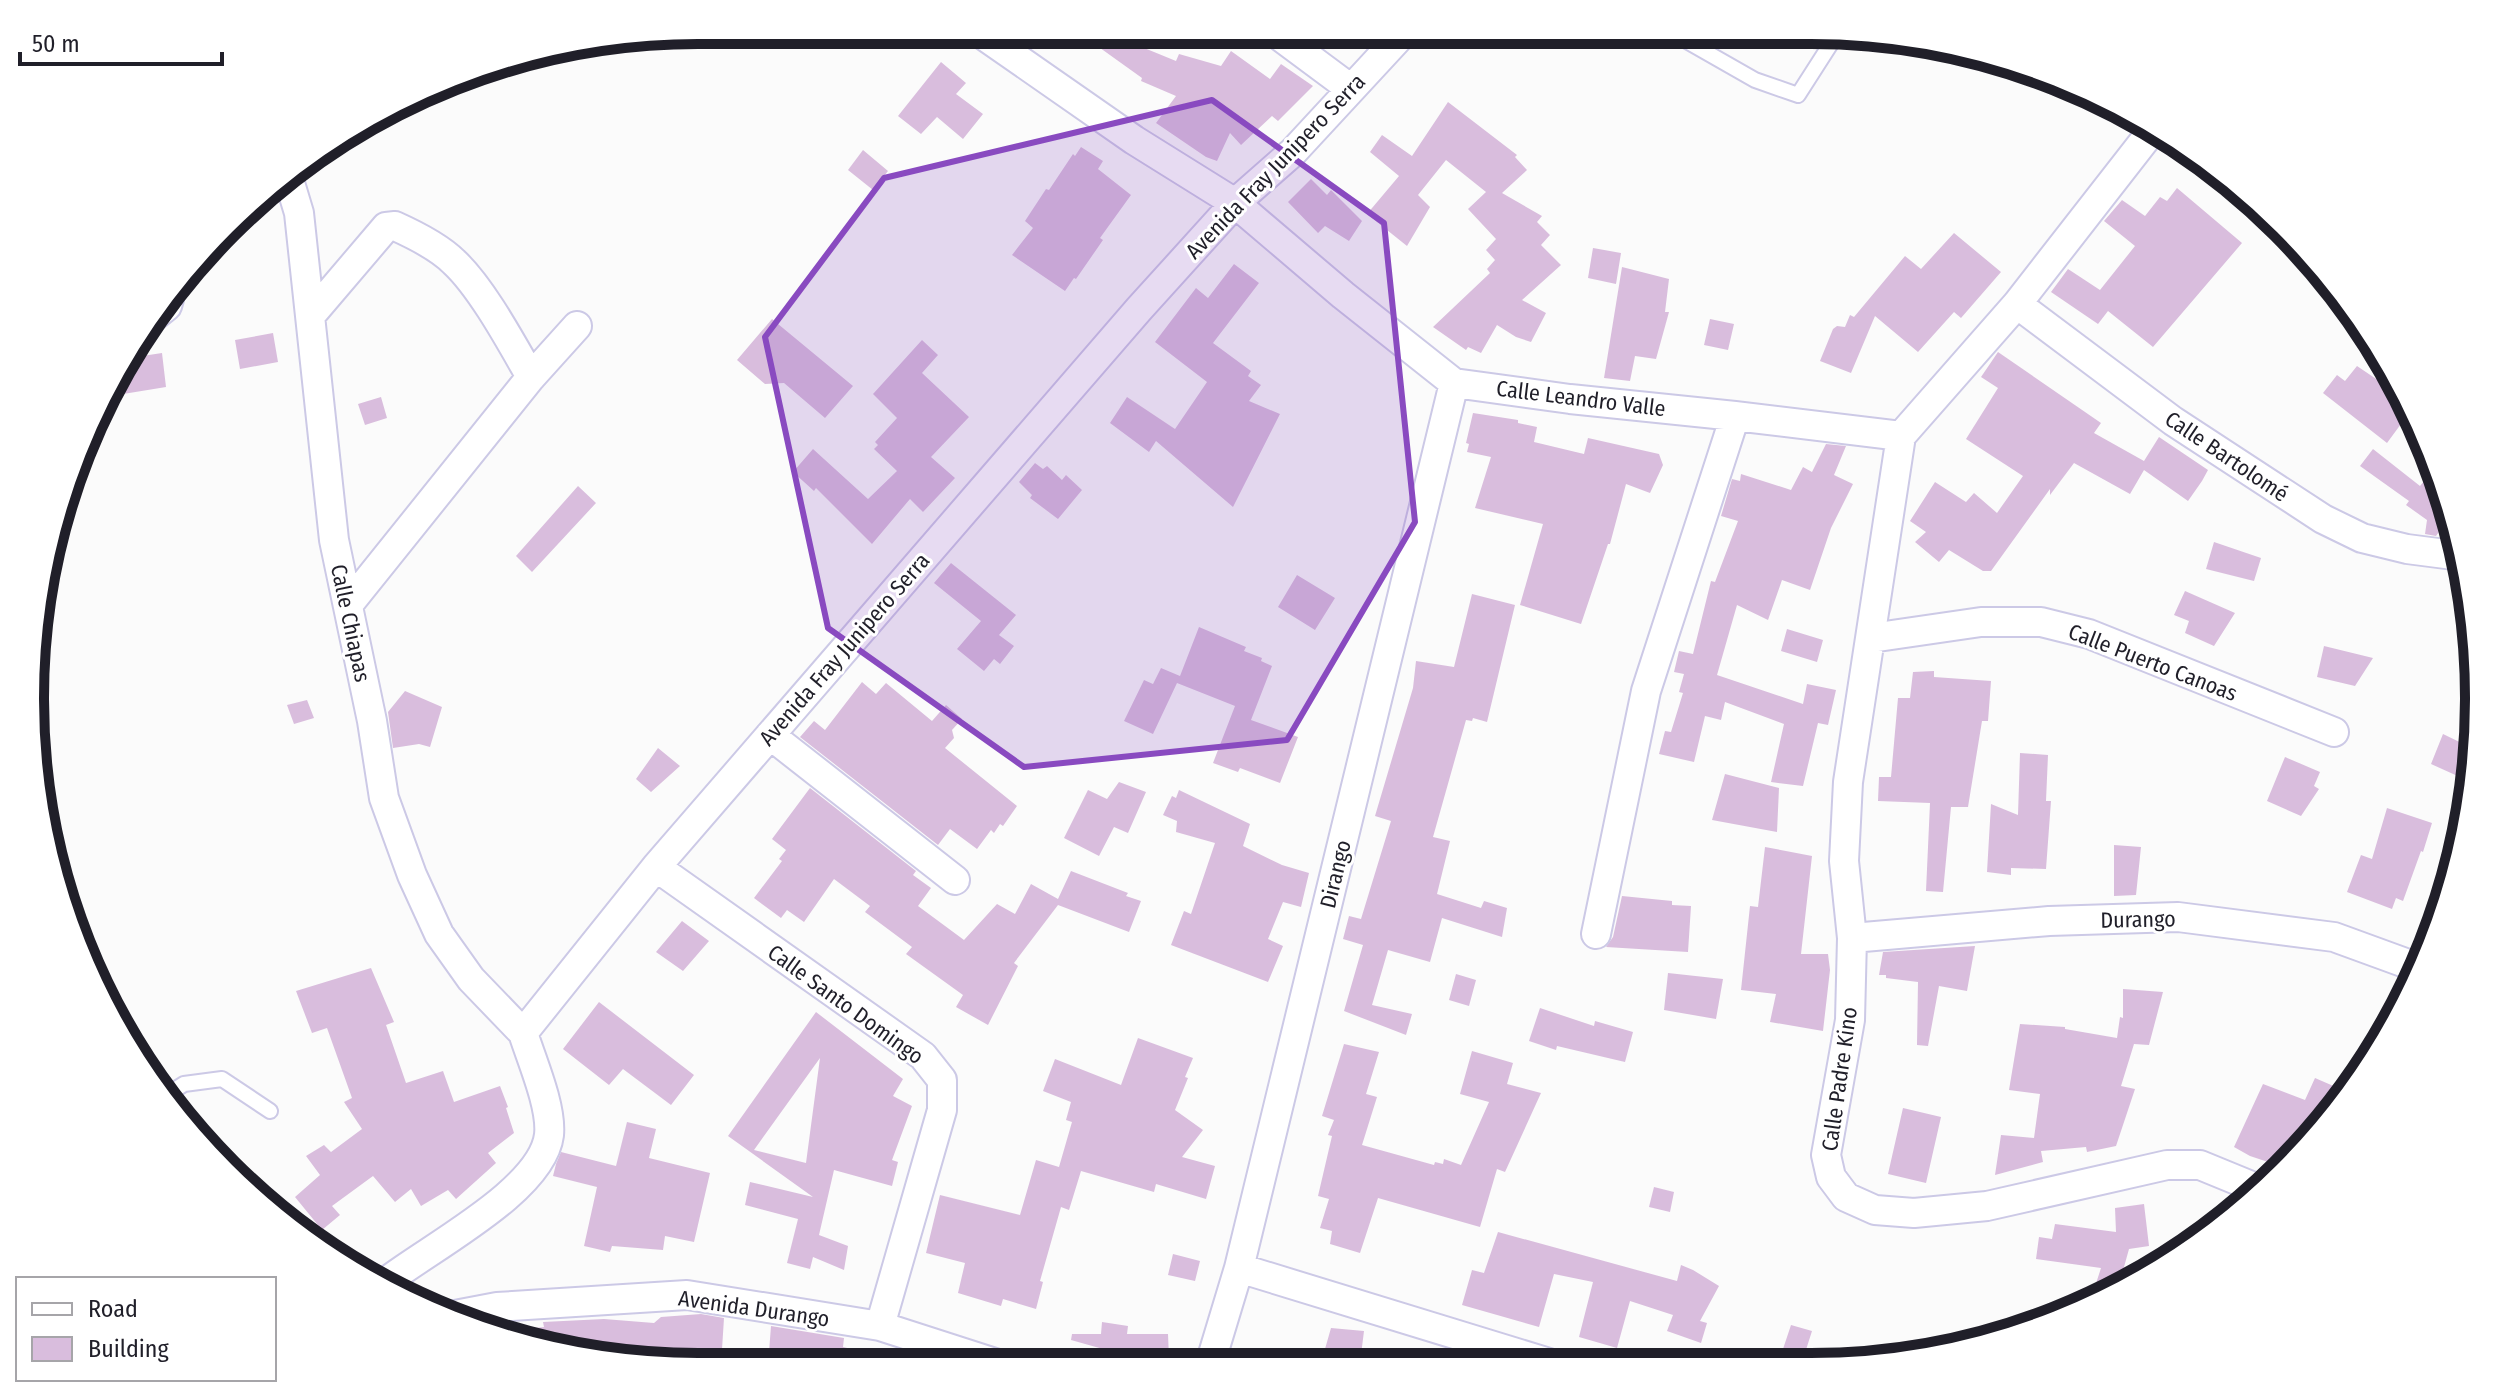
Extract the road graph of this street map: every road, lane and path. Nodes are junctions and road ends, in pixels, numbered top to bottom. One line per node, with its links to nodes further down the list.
1 (996, 44): 9 (street)
2 (1290, 44): 6 (street)
3 (1393, 44): 6 (street, Avenida Fray Junipero Serra)
4 (1692, 44): 5 (lane)
5 (1830, 44)
6 (1351, 89): 9 (street, Avenida Fray Junipero Serra)
7 (2147, 137): 10 (street)
8 (291, 186): 11 (street, Calle Chiapas)
9 (1235, 203): 14 (street); 21 (street, Avenida Fray Junipero Serra)
10 (2017, 304): 16 (street); 17 (street, Calle Bartolomé)
11 (311, 315): 13 (street); 18 (street, Calle Chiapas)
12 (577, 326): 13 (street)
13 (531, 377): 18 (street)
14 (1454, 383): 15 (street, Calle Leandro Valle); 31 (street, Dirango)
15 (1735, 416): 16 (street, Calle Leandro Valle); 24 (street)
16 (1901, 436): 19 (street, Calle Padre Kino)
17 (2448, 554)
18 (348, 605): 27 (street, Calle Chiapas)
19 (1871, 638): 20 (street, Calle Puerto Canoas); 25 (street, Calle Padre Kino)
20 (2334, 732)
21 (770, 735): 22 (street, Avenida Fray Junipero Serra); 23 (street)
22 (656, 867): 27 (street, Avenida Fray Junipero Serra); 34 (street, Calle Santo Domingo)
23 (955, 880)
24 (1596, 934)
25 (1852, 938): 26 (street, Durango); 30 (street, Calle Padre Kino)
26 (2408, 964)
27 (523, 1033): 32 (street)
28 (174, 1090): 29 (lane)
29 (270, 1111)
30 (2248, 1185)
31 (1239, 1268): 36 (street, Dirango); 37 (street)
32 (392, 1277)
33 (472, 1312): 34 (street, Avenida Durango)
34 (880, 1326): 35 (street, Avenida Durango)
35 (964, 1353)
36 (1213, 1353)
37 (1516, 1353)

